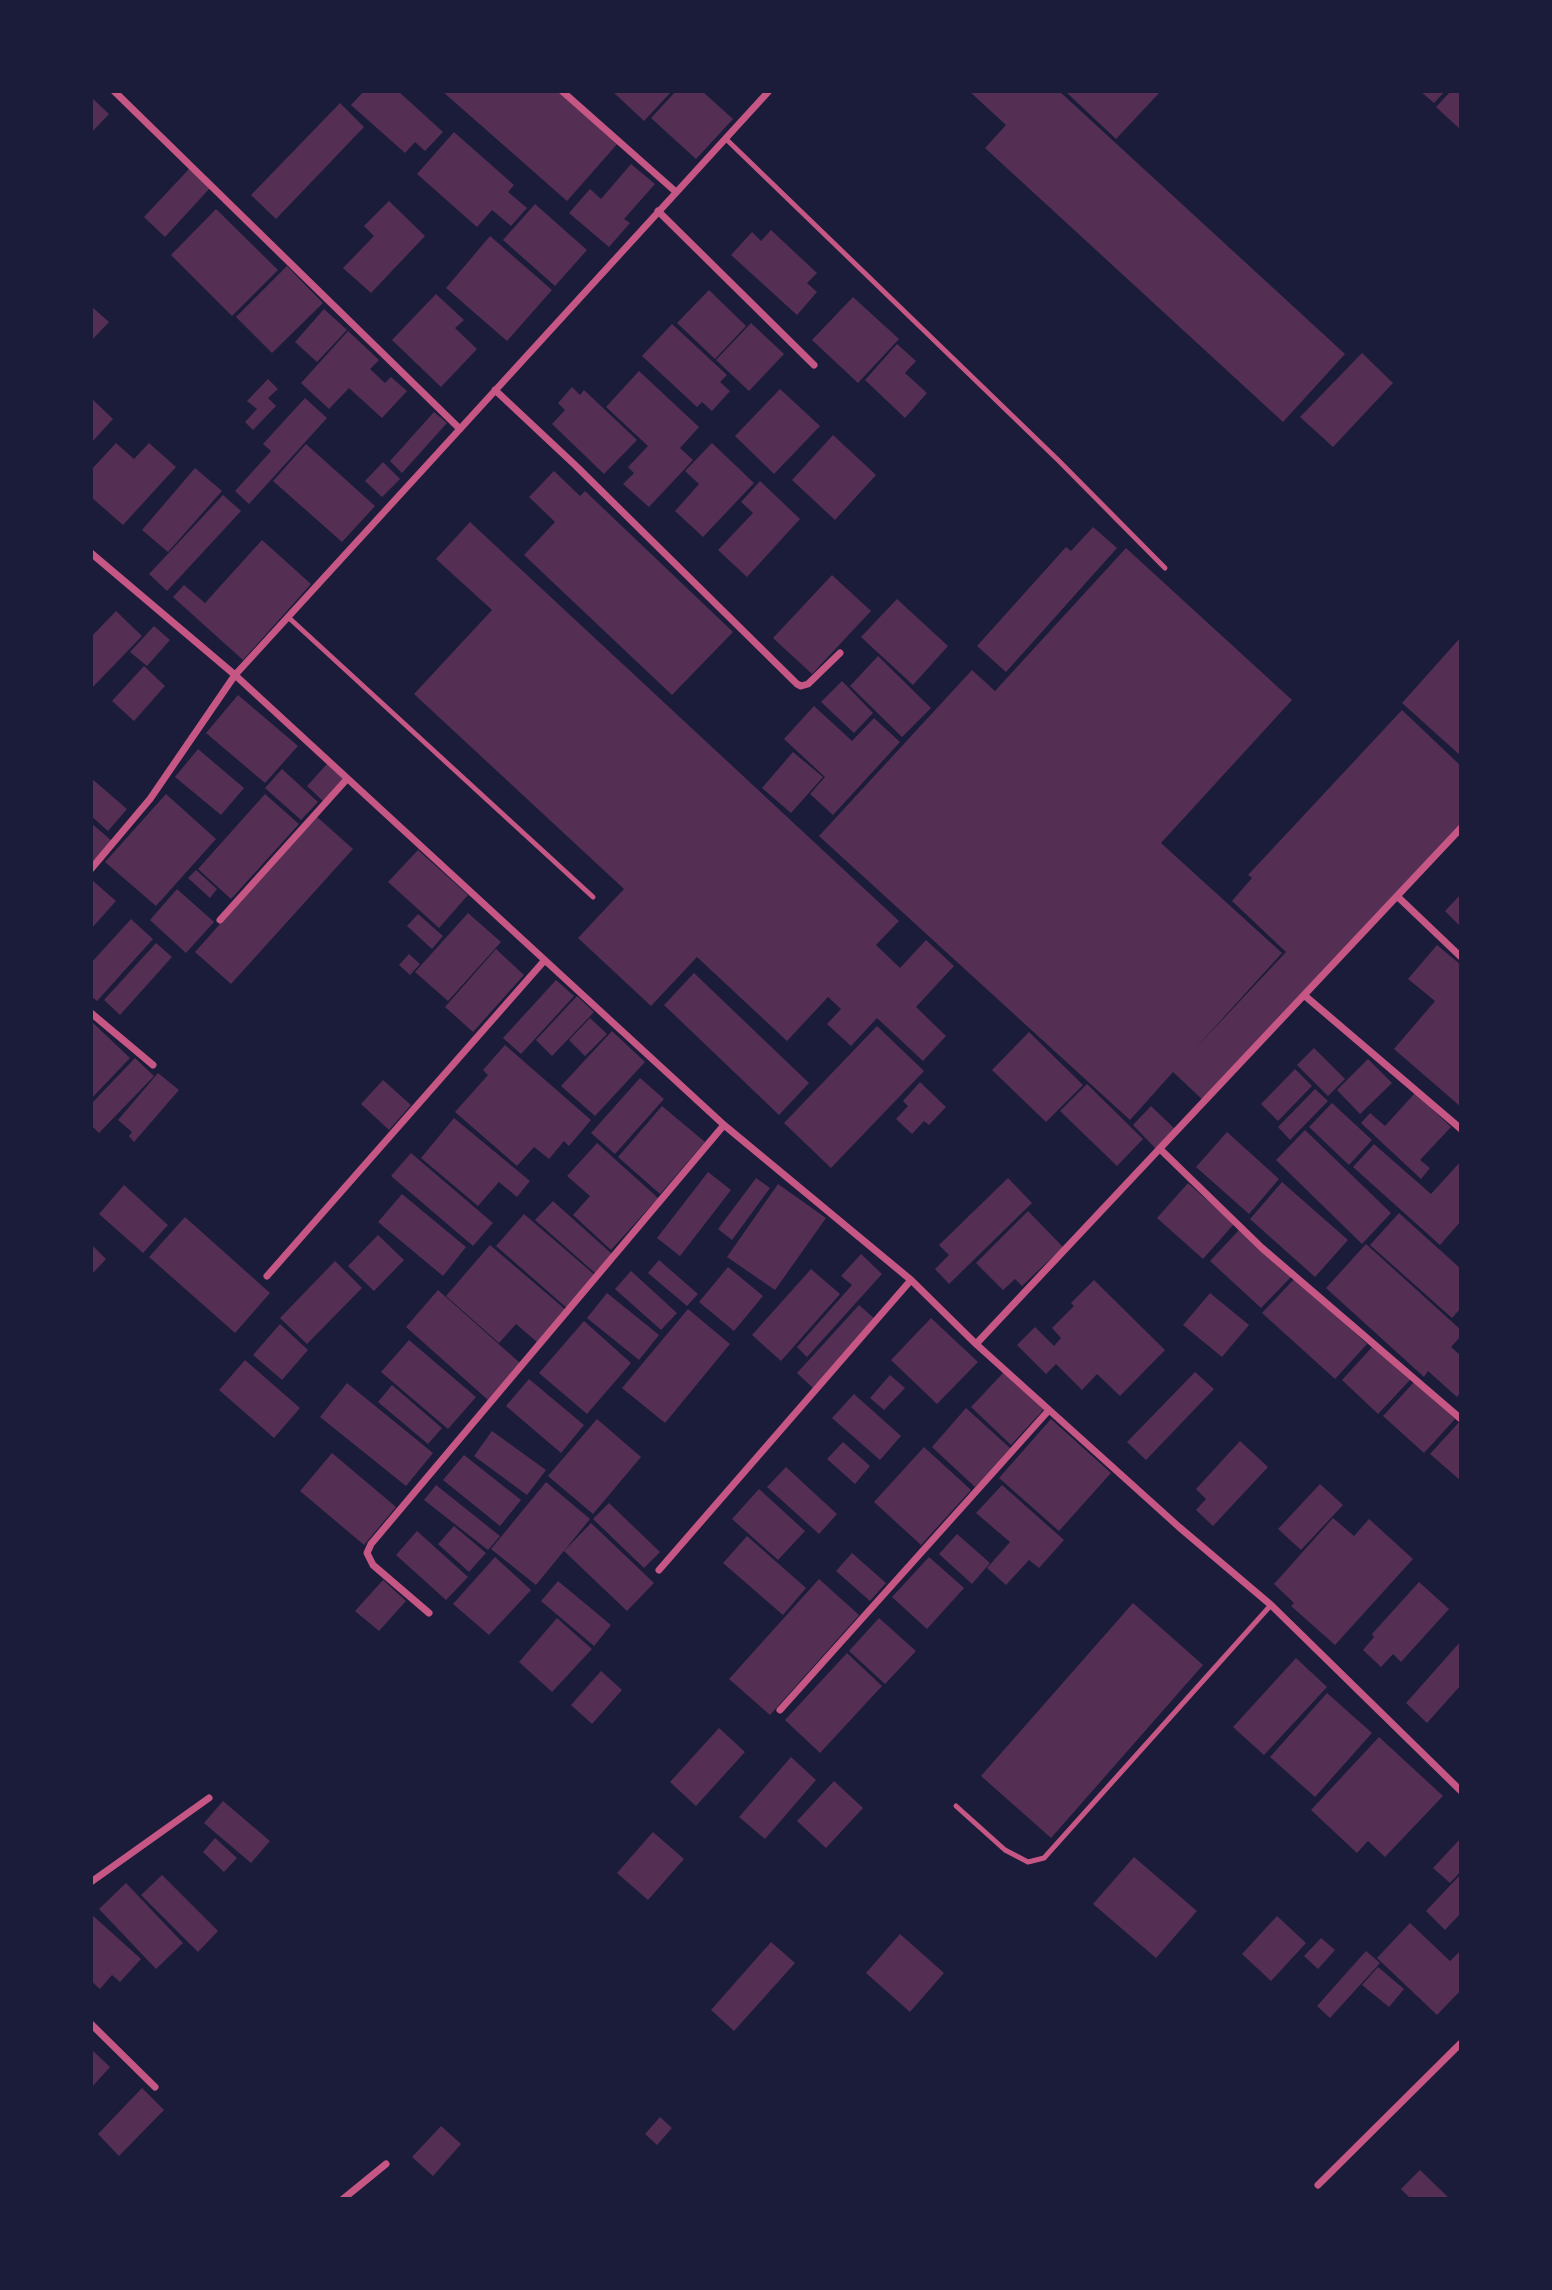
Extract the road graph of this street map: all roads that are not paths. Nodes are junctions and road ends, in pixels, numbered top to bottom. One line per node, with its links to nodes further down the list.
1 (114, 91): 9 (street)
2 (562, 91): 5 (street)
3 (769, 91): 4 (street)
4 (725, 138): 5 (street); 11 (lane)
5 (676, 192): 6 (street)
6 (659, 211): 7 (street); 8 (street)
7 (814, 365)
8 (495, 390): 9 (street); 13 (street)
9 (460, 429): 12 (street)
10 (91, 553): 14 (street)
11 (1165, 568)
12 (288, 617): 14 (street); 19 (lane)
13 (840, 653)
14 (235, 676): 15 (street); 17 (street)
15 (347, 779): 20 (street); 22 (street)
16 (1461, 828): 18 (street)
17 (91, 869)
18 (1397, 896): 21 (street); 23 (street)
19 (593, 897)
20 (220, 920)
21 (1461, 957)
22 (544, 961): 26 (street); 29 (street)
23 (1304, 995): 27 (street); 28 (street)
24 (91, 1013): 25 (street)
25 (153, 1065)
26 (724, 1125): 30 (street); 36 (street)
27 (1461, 1129)
28 (1160, 1149): 31 (street); 33 (street)
29 (267, 1276)
30 (911, 1280): 31 (street); 34 (street)
31 (976, 1344): 32 (street)
32 (1049, 1410): 35 (street); 37 (street)
33 (1461, 1419)
34 (659, 1570)
35 (1271, 1605): 38 (street); 40 (lane)
36 (429, 1613)
37 (780, 1710)
38 (1461, 1791)
39 (209, 1798): 41 (street)
40 (956, 1806)
41 (91, 1882)
42 (91, 2024): 44 (street)
43 (1461, 2043): 46 (street)
44 (155, 2087)
45 (386, 2164): 47 (street)
46 (1318, 2185)
47 (343, 2199)

